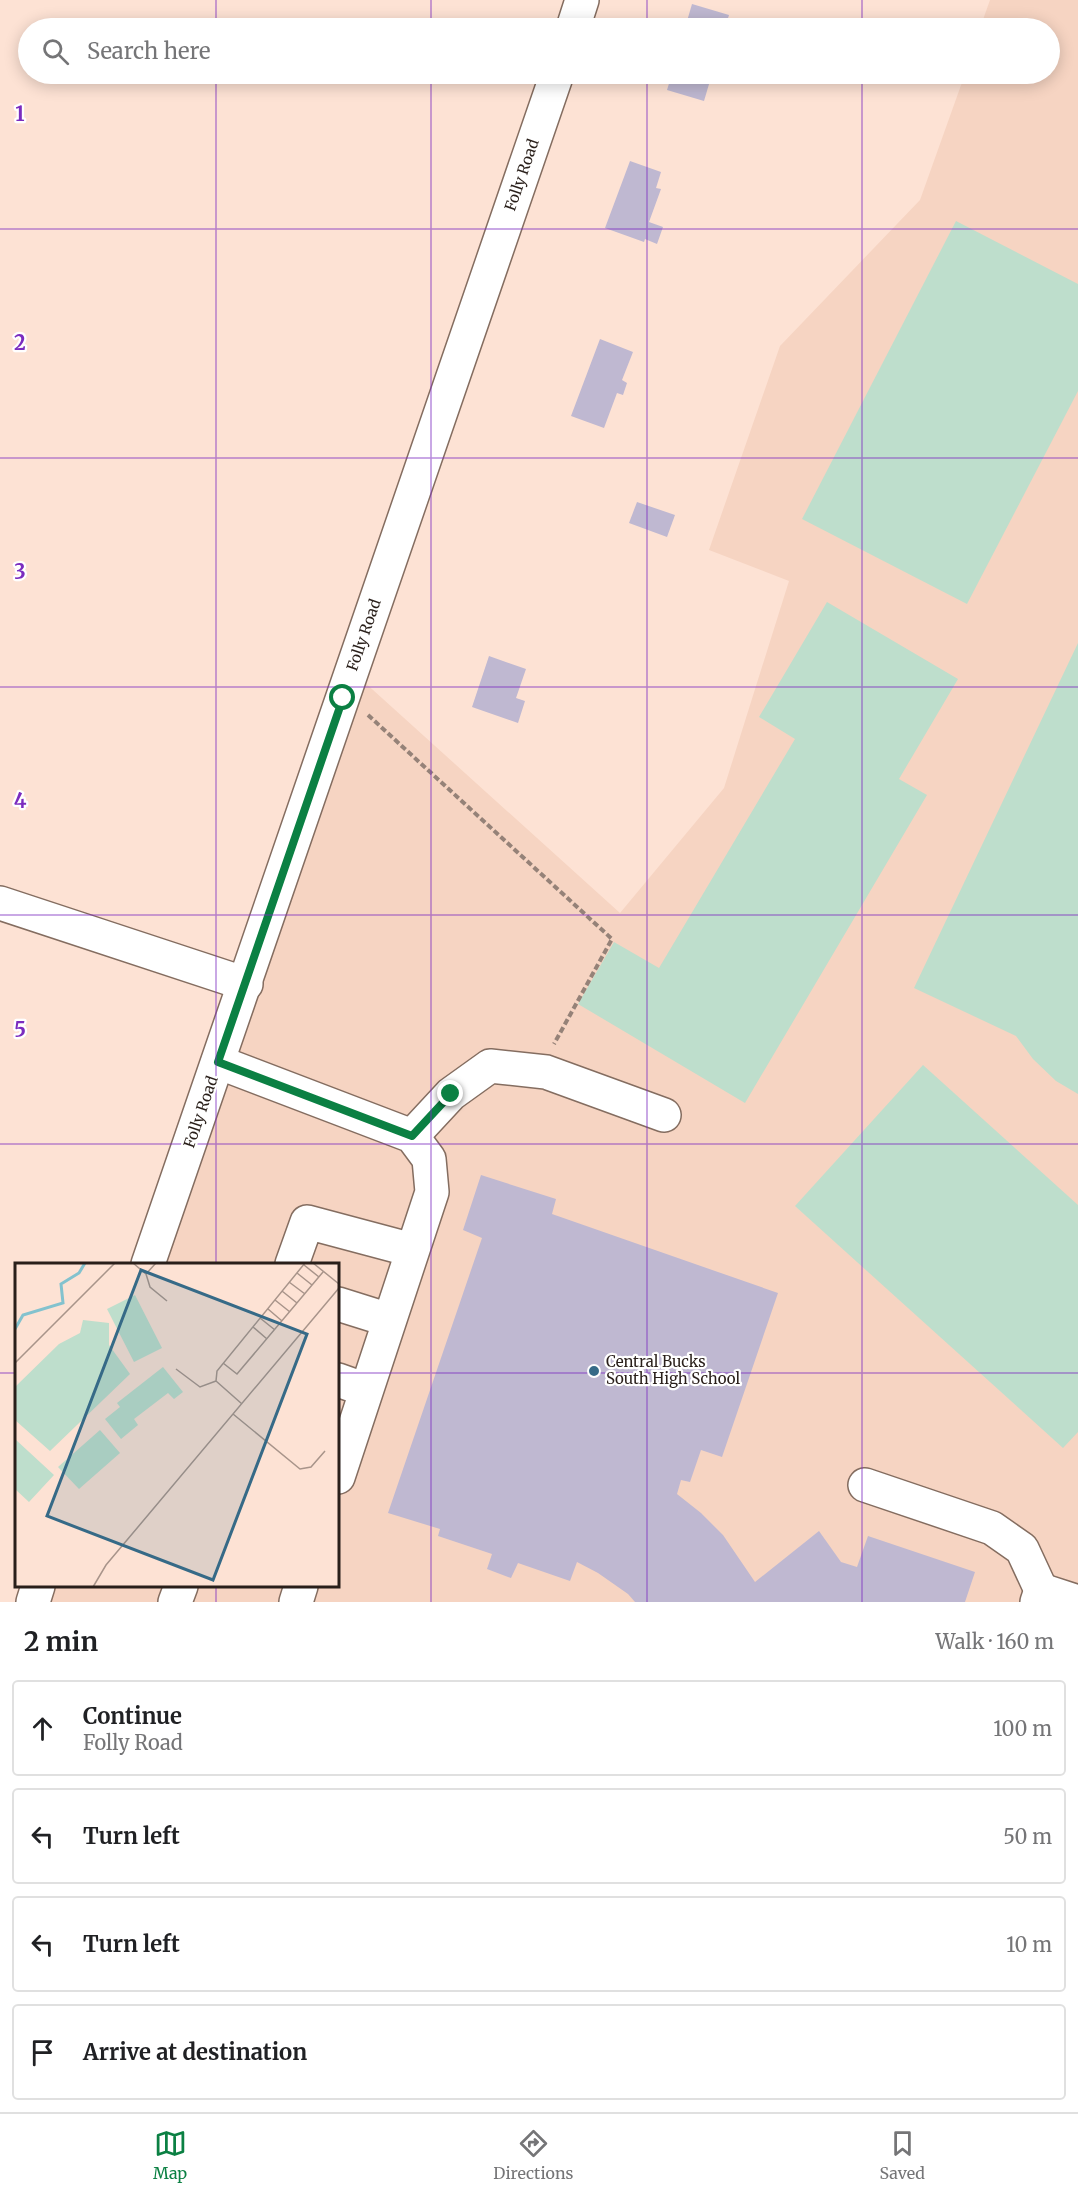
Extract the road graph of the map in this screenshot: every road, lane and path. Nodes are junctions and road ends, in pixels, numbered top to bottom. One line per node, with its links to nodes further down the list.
1 (582, 0): 2 (street)
2 (576, 18)
3 (554, 84): 6 (street, Folly Road)
4 (360, 708): 8 (path)
5 (0, 903): 6 (street)
6 (246, 984): 7 (street, Folly Road)
7 (218, 1062): 10 (street); 12 (street, Folly Road)
8 (539, 1071): 9 (street); 10 (street)
9 (664, 1115)
10 (412, 1136): 11 (street)
11 (417, 1235): 13 (street); 15 (street)
12 (148, 1263)
13 (292, 1263)
14 (339, 1304): 15 (street)
15 (389, 1320): 16 (street)
16 (352, 1385): 17 (street)
17 (340, 1463)
18 (865, 1485): 21 (street)
19 (38, 1587): 22 (street)
20 (181, 1587): 23 (street)
21 (1039, 1596): 24 (street)
22 (33, 1602)
23 (175, 1602)
24 (1078, 1602)

